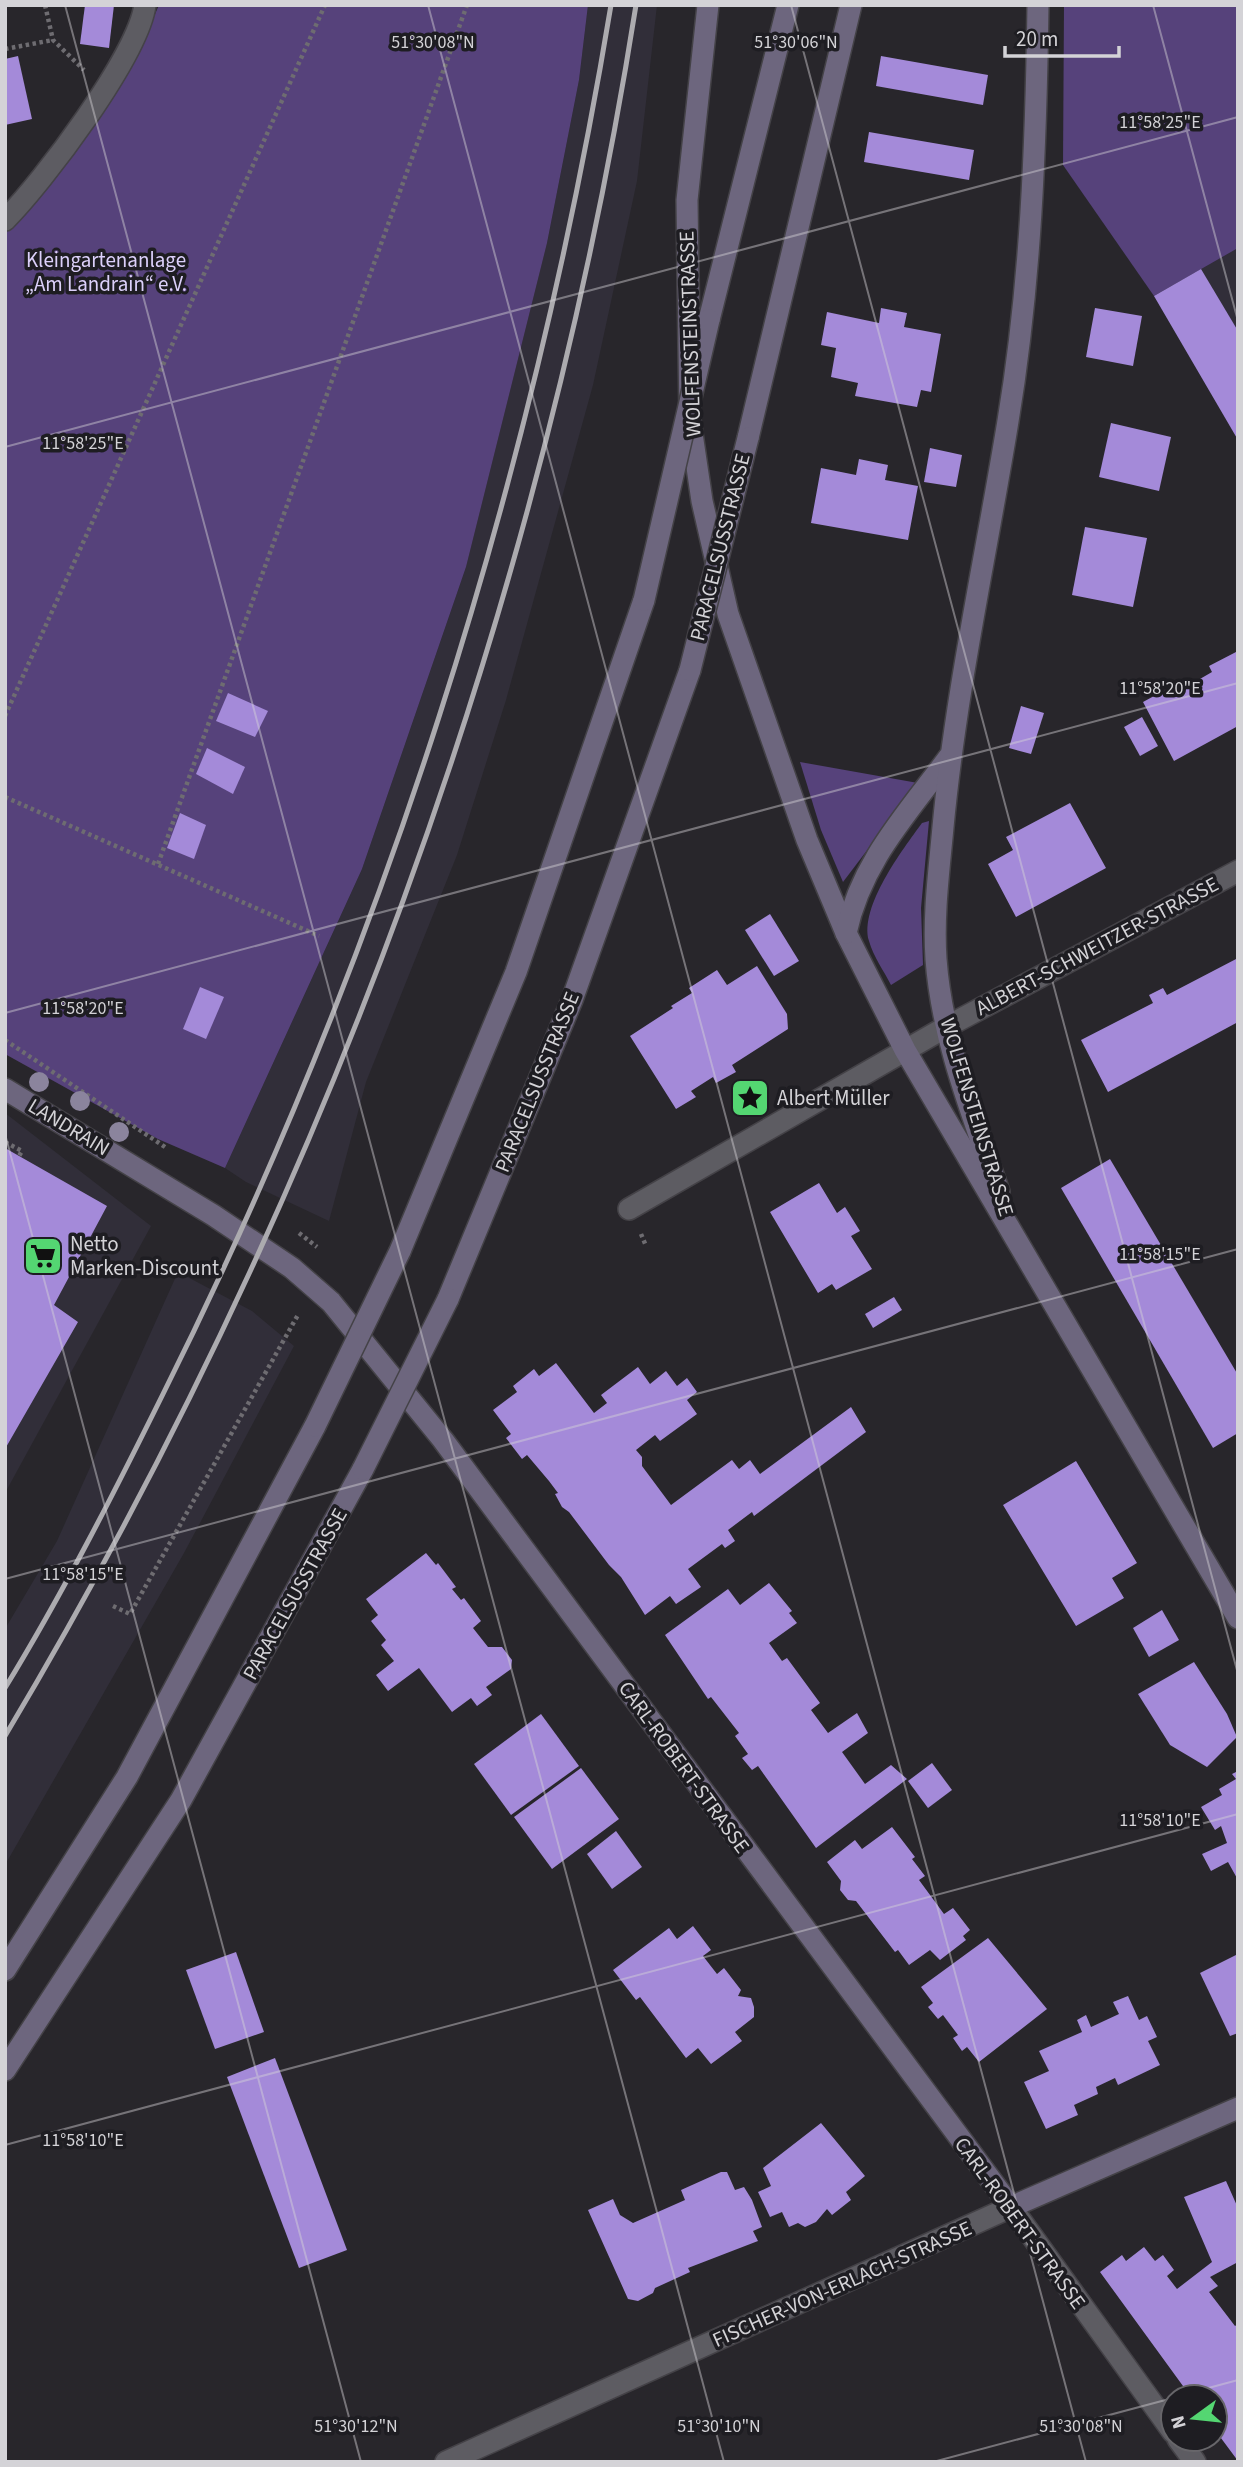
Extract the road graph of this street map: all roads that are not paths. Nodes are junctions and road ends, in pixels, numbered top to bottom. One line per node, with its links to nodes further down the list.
1 (145, 5): 6 (street)
2 (708, 5): 9 (main road, WOLFENSTEINSTRASSE)
3 (788, 5): 17 (main road, bridge)
4 (850, 5): 18 (main road, PARACELSUSSTRASSE, bridge)
5 (1038, 5): 7 (main road, WOLFENSTEINSTRASSE)
6 (5, 220)
7 (950, 755): 9 (main road, WOLFENSTEINSTRASSE); 10 (main road, WOLFENSTEINSTRASSE)
8 (1238, 871): 10 (street, ALBERT-SCHWEITZER-STRASSE)
9 (846, 933): 11 (main road, WOLFENSTEINSTRASSE)
10 (946, 1027): 11 (street, ALBERT-SCHWEITZER-STRASSE); 15 (main road, WOLFENSTEINSTRASSE)
11 (905, 1050): 14 (street, ALBERT-SCHWEITZER-STRASSE); 15 (main road, WOLFENSTEINSTRASSE)
12 (5, 1089): 13 (main road, LANDRAIN)
13 (132, 1164): 20 (main road, CARL-ROBERT-STRASSE)
14 (629, 1209)
15 (1011, 1227): 16 (main road, WOLFENSTEINSTRASSE)
16 (1238, 1618)
17 (5, 1970)
18 (5, 2070)
19 (1238, 2108): 20 (main road, FISCHER-VON-ERLACH-STRASSE)
20 (1011, 2207): 21 (street, CARL-ROBERT-STRASSE); 22 (street, FISCHER-VON-ERLACH-STRASSE)
21 (1159, 2413)
22 (468, 2458): 23 (street, FISCHER-VON-ERLACH-STRASSE)
23 (446, 2462)

